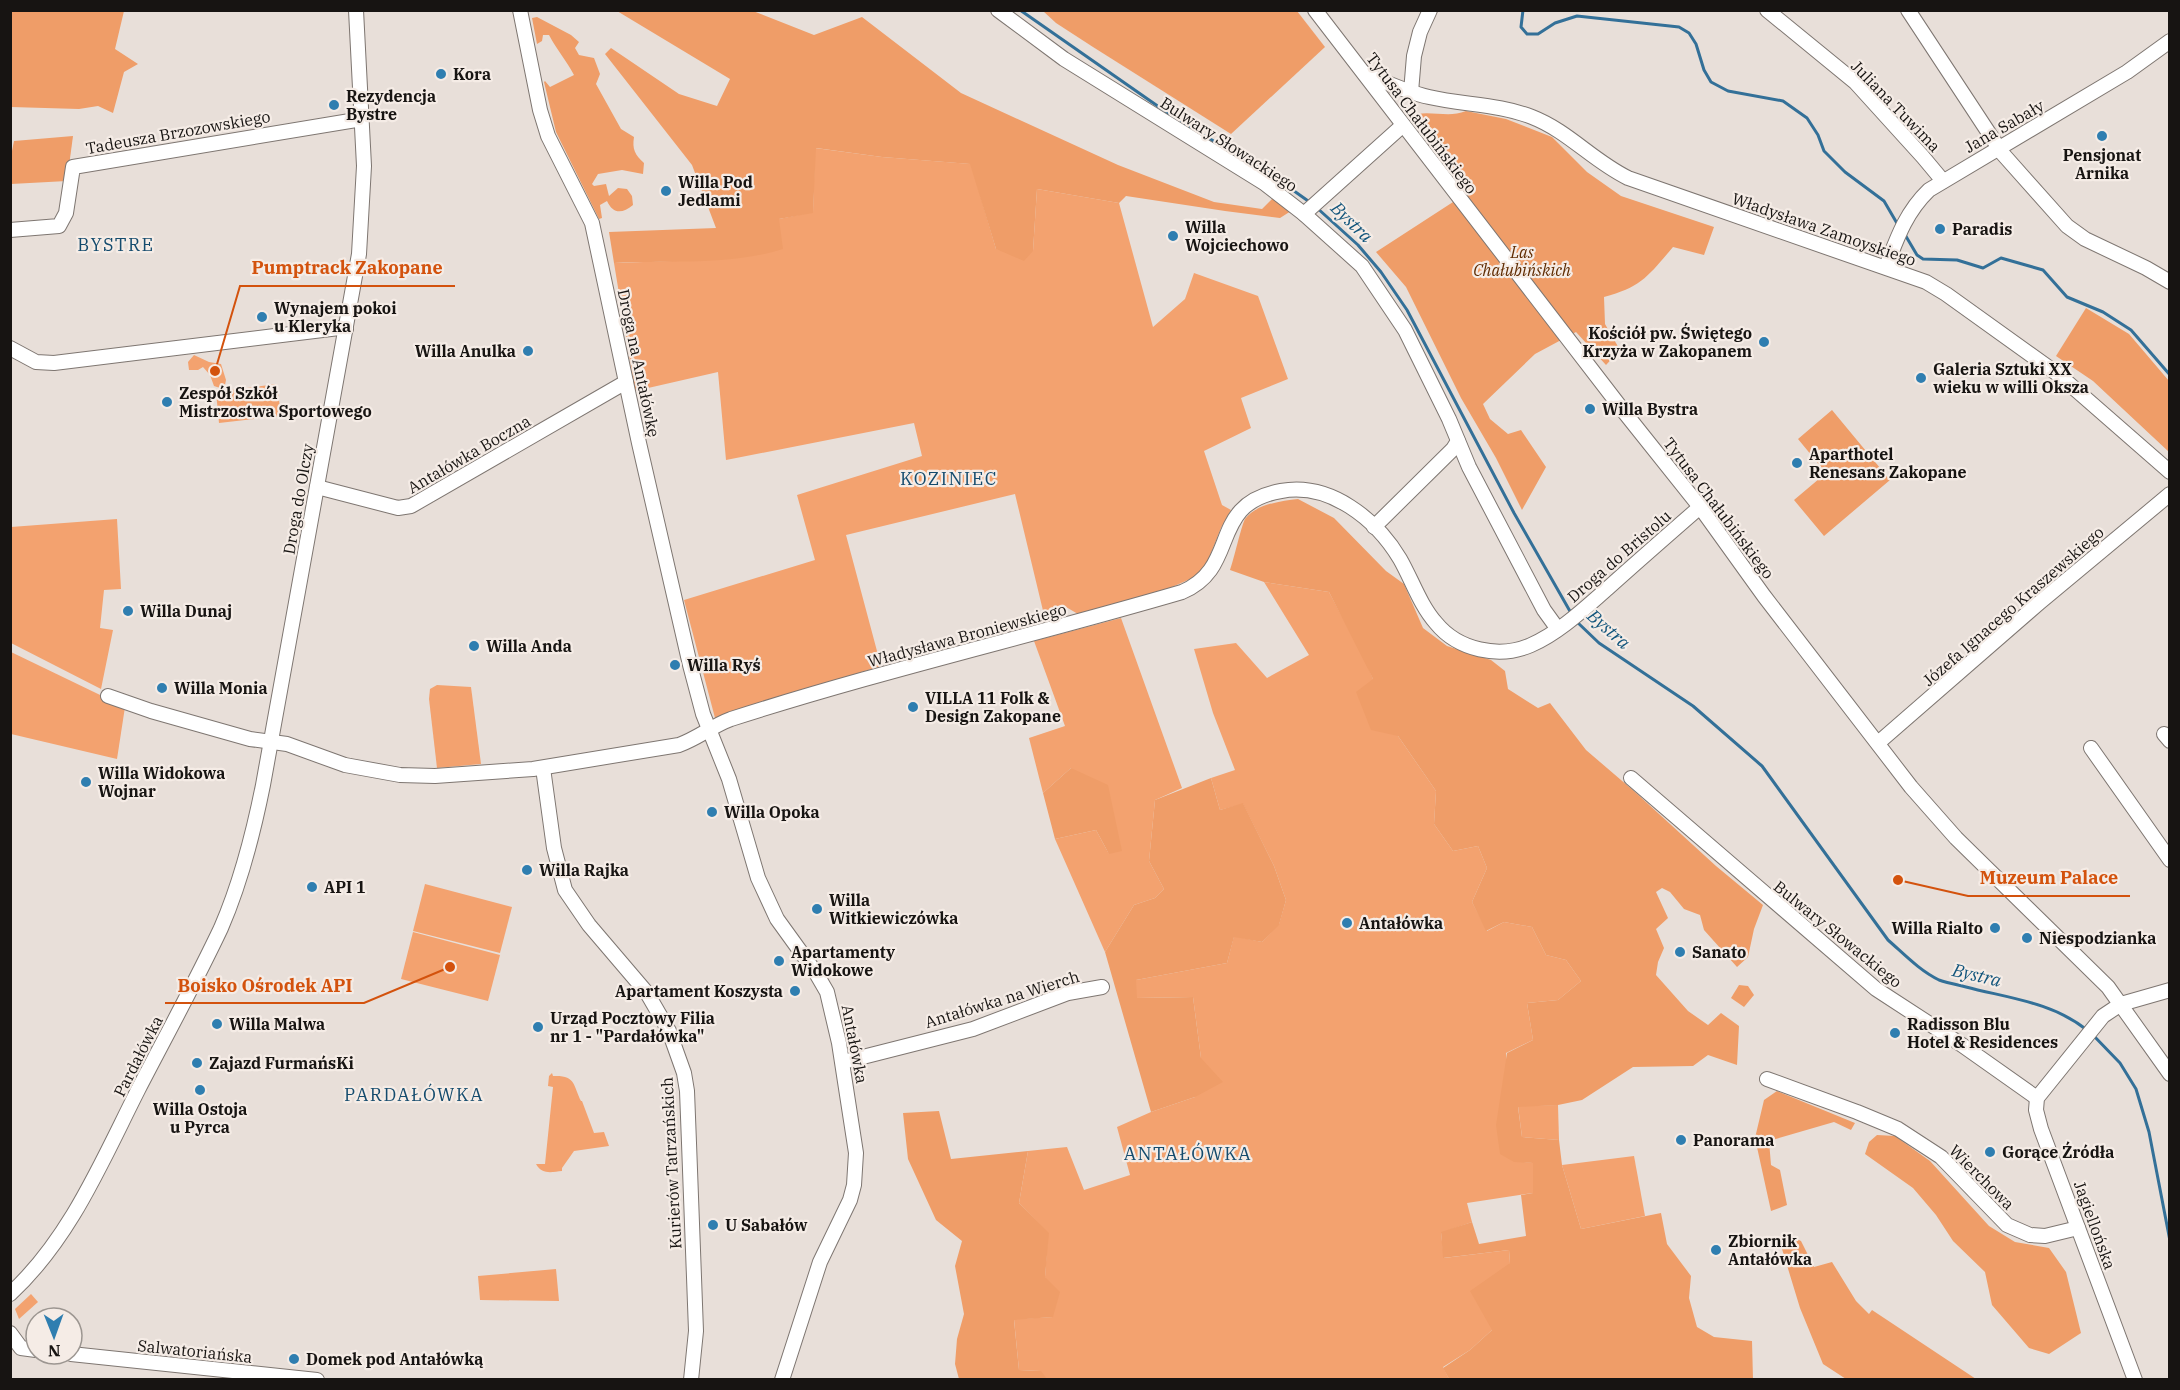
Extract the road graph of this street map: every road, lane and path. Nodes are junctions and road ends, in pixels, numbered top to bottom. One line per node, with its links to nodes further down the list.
1 (357, 10): 13 (street, Droga do Olczy)
2 (998, 10): 17 (street, Bulwary Słowackiego)
3 (1315, 10): 9 (street, Tytusa Chałubińskiego)
4 (1430, 10): 10 (street)
5 (1767, 10): 16 (street, Juliana Tuwima)
6 (520, 12): 23 (street, Droga na Antałówkę)
7 (1911, 12): 15 (street)
8 (2169, 41): 15 (street, Jana Sabały)
9 (1362, 73): 10 (street, Władysława Zamoyskiego); 12 (street, Tytusa Chałubińskiego)
10 (1411, 92): 11 (street, Władysława Zamoyskiego)
11 (1428, 97): 12 (street, Władysława Zamoyskiego); 19 (street, Władysława Zamoyskiego)
12 (1390, 110): 14 (street, Tytusa Chałubińskiego)
13 (362, 119): 18 (street, Tadeusza Brzozowskiego); 21 (street, Droga do Olczy)
14 (1402, 126): 17 (street); 28 (street, Tytusa Chałubińskiego)
15 (1999, 148): 16 (street, Jana Sabały); 20 (street)
16 (1943, 181): 19 (street, Jana Sabały)
17 (1306, 212): 24 (street, Bulwary Słowackiego)
18 (10, 230)
19 (1886, 267): 25 (street, Władysława Zamoyskiego)
20 (2169, 282)
21 (346, 329): 22 (street); 26 (street, Droga do Olczy)
22 (10, 348)
23 (626, 382): 26 (street, Antałówka Boczna); 32 (street, Droga na Antałówkę)
24 (1458, 441): 29 (street); 30 (street, Bulwary Słowackiego)
25 (2169, 472)
26 (317, 488): 33 (street, Droga do Olczy)
27 (2169, 494): 34 (street, Józefa Ignacego Kraszewskiego)
28 (1700, 507): 30 (street, Droga do Bristolu); 34 (street, Tytusa Chałubińskiego)
29 (1374, 527): 30 (street, Władysława Broniewskiego); 32 (street, Władysława Broniewskiego)
30 (1562, 625)
31 (108, 696): 33 (street, Władysława Broniewskiego)
32 (709, 729): 36 (street, Władysława Broniewskiego); 42 (street, Antałówka)
33 (271, 742): 36 (street, Władysława Broniewskiego); 47 (street, Pardałówka)
34 (1878, 743): 41 (street, Tytusa Chałubińskiego)
35 (2091, 748): 38 (street)
36 (543, 768): 52 (street, Kurierów Tatrzańskich)
37 (1631, 778): 45 (street, Bulwary Słowackiego)
38 (2169, 860)
39 (1102, 987): 42 (street, Antałówka na Wierch)
40 (2169, 990): 41 (street)
41 (2121, 1004): 43 (street, Tytusa Chałubińskiego); 45 (street)
42 (843, 1062): 53 (street, Antałówka)
43 (2169, 1074)
44 (1767, 1078): 46 (street, Wierchowa)
45 (2037, 1098): 46 (street, Jagiellońska)
46 (2078, 1228): 54 (street, Jagiellońska)
47 (10, 1293)
48 (10, 1333): 49 (street)
49 (24, 1348)
50 (84, 1355): 51 (street, Salwatoriańska)
51 (317, 1380)
52 (691, 1380)
53 (782, 1380)
54 (2135, 1380)

